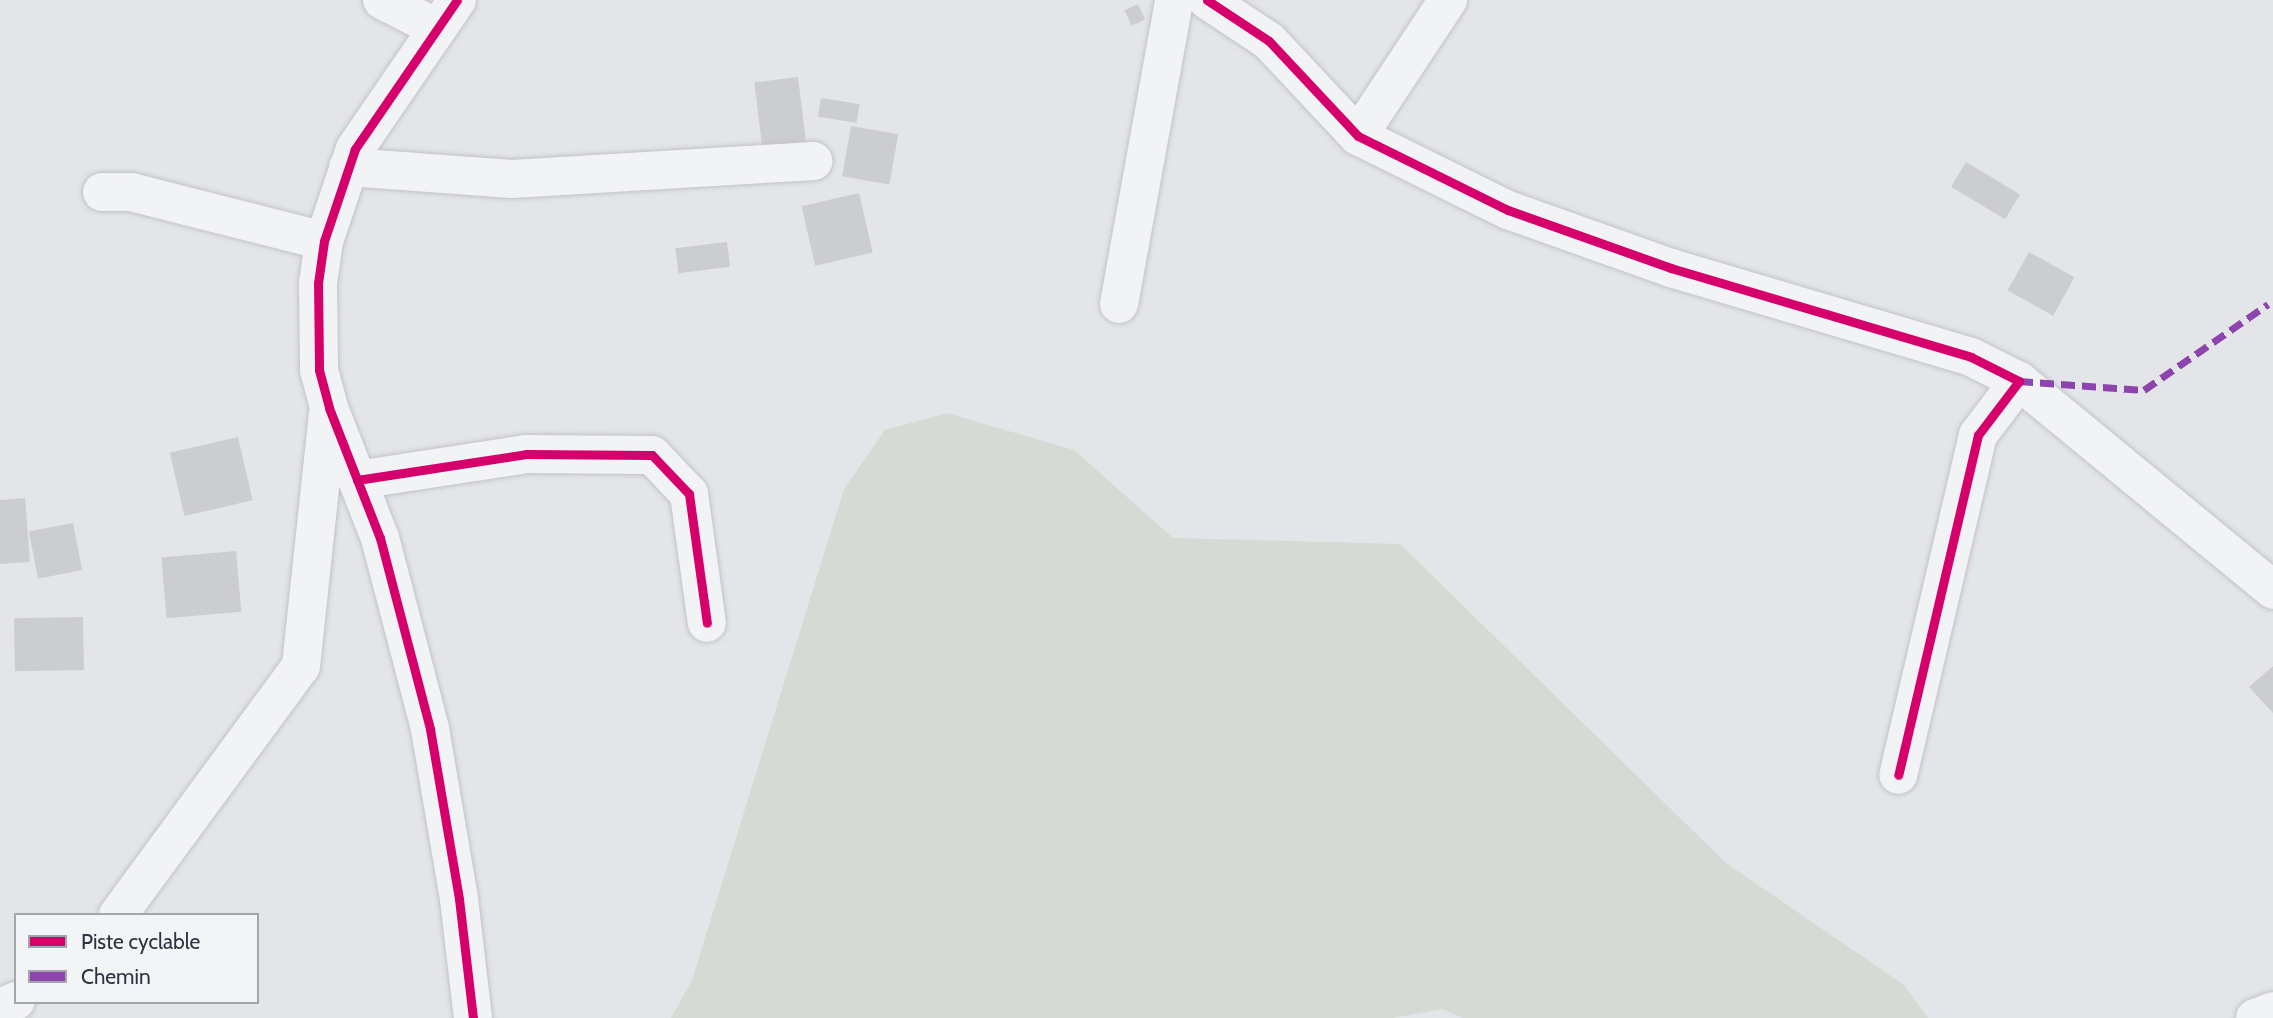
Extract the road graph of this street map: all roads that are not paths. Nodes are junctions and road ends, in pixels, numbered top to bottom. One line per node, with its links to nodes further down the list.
1 (382, 0): 5 (street)
2 (1174, 0): 11 (street)
3 (1207, 0): 6 (street)
4 (1448, 0): 6 (street)
5 (447, 14): 8 (street)
6 (1358, 136): 12 (street)
7 (813, 161): 8 (street)
8 (348, 167): 10 (street)
9 (102, 192): 10 (street)
10 (324, 241): 13 (street)
11 (1119, 304)
12 (2019, 381): 15 (street); 17 (street)
13 (329, 408): 14 (street); 18 (street)
14 (357, 480): 16 (street); 20 (street)
15 (2273, 590)
16 (707, 623)
17 (1898, 775)
18 (119, 913)
19 (2273, 1011): 21 (street)
20 (473, 1018)
21 (2255, 1018)

